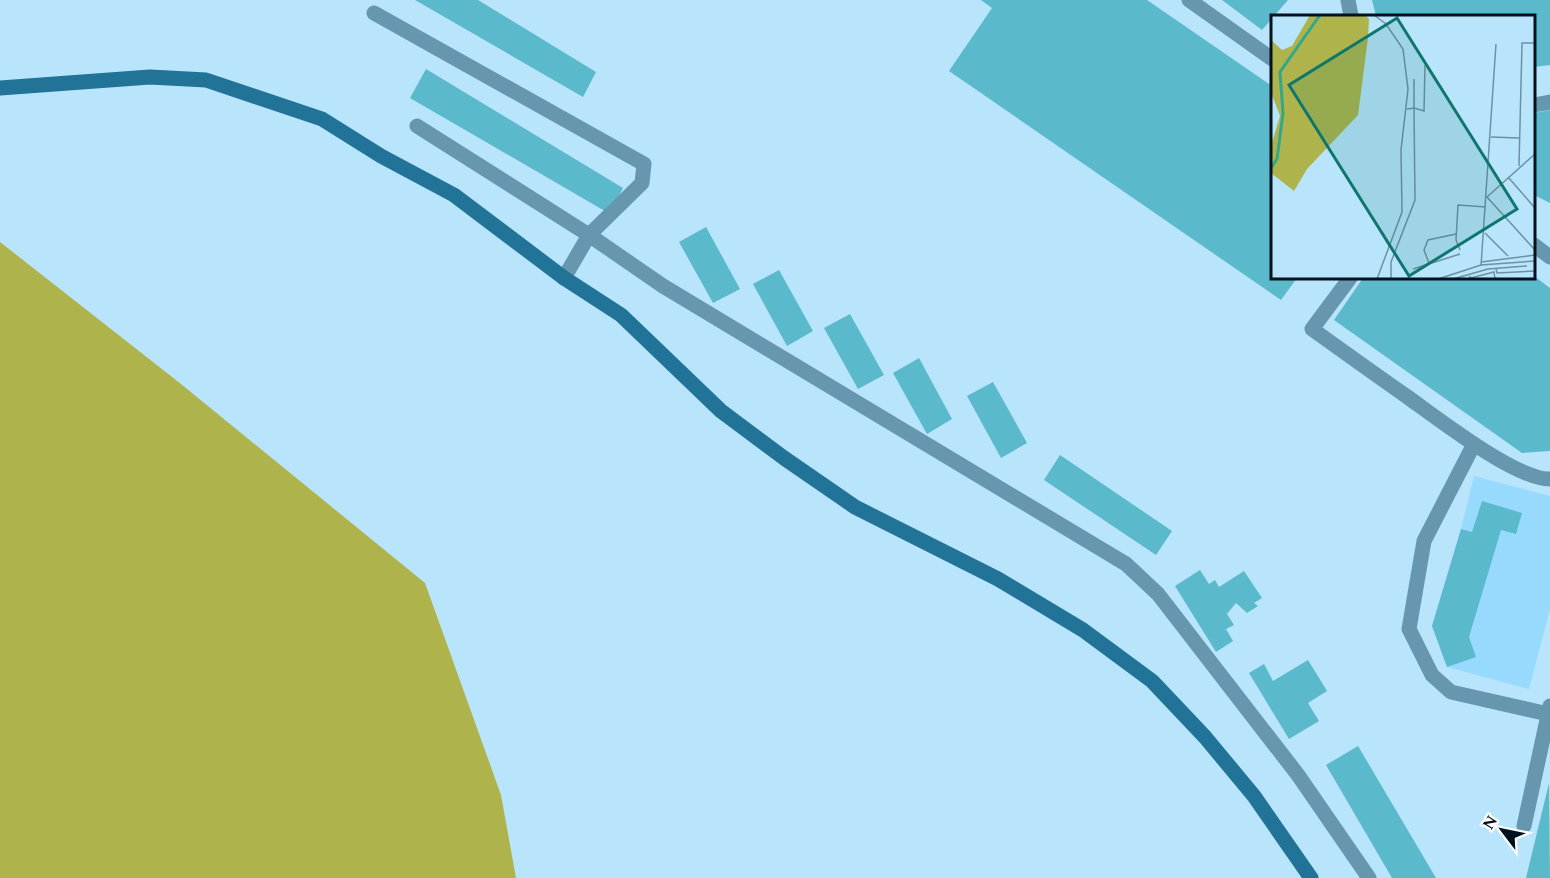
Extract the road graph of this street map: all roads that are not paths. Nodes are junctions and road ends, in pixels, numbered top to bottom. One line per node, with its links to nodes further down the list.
1 (1190, 0): 5 (street)
2 (1348, 0): 4 (street)
3 (374, 13): 10 (street)
4 (1351, 15)
5 (1271, 58)
6 (0, 88): 13 (main road)
7 (1550, 102): 8 (street)
8 (1535, 105)
9 (417, 126): 10 (street)
10 (589, 235): 13 (street); 20 (street)
11 (1535, 246): 12 (street)
12 (1550, 257)
13 (564, 278): 19 (main road)
14 (1349, 279): 15 (street)
15 (1474, 444): 16 (street); 17 (street)
16 (1550, 479)
17 (1549, 710): 18 (street)
18 (1524, 826)
19 (1311, 878)
20 (1369, 878)

